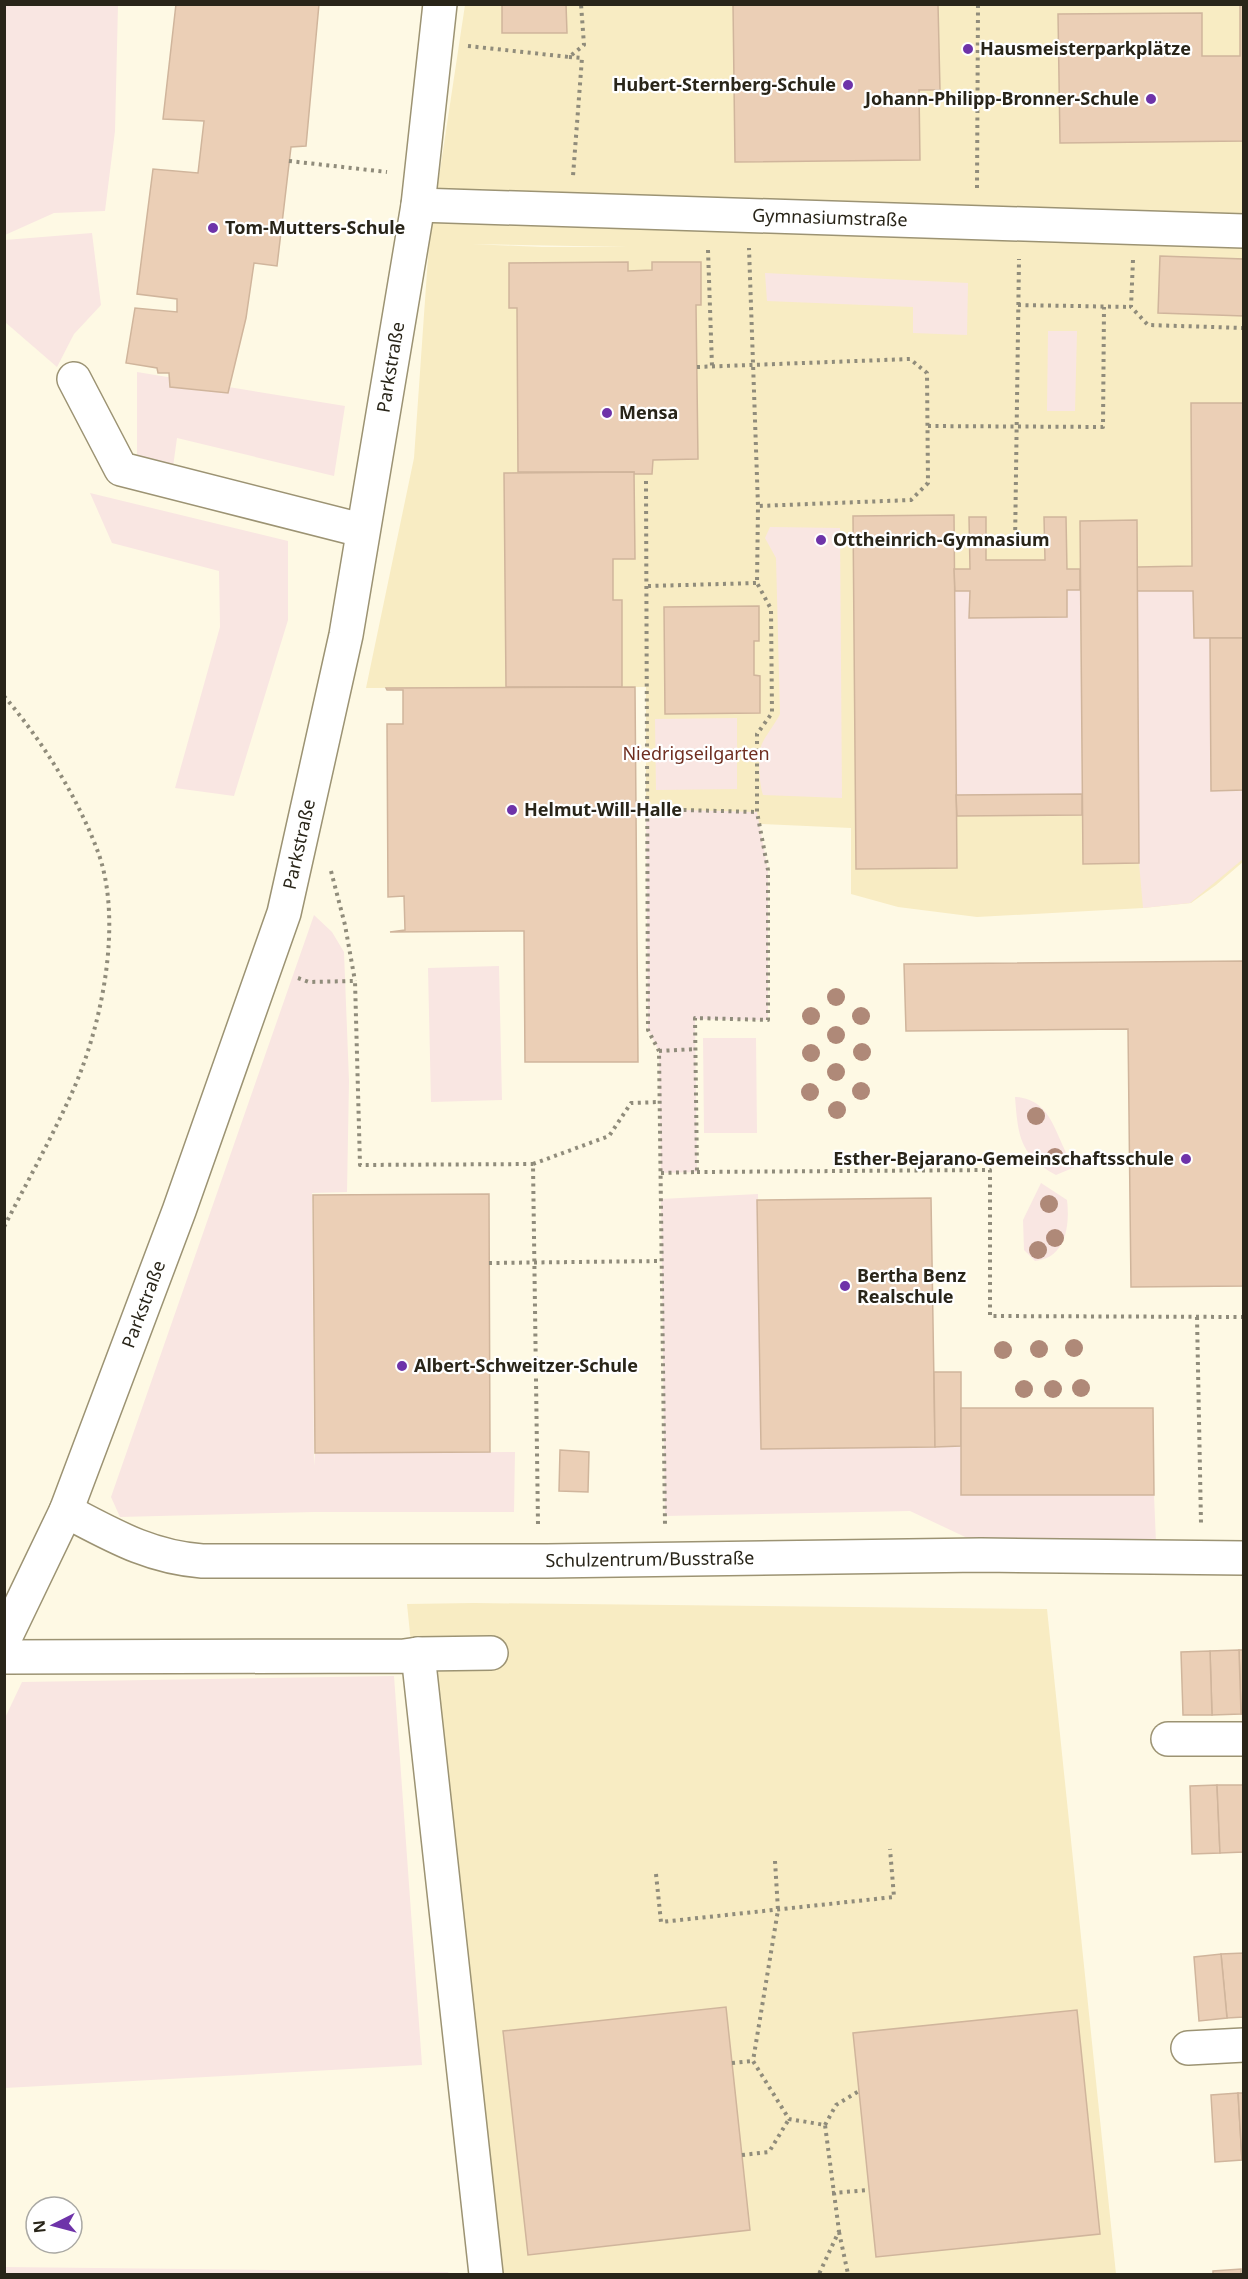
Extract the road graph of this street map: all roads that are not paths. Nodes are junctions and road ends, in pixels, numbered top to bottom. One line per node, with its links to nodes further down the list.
1 (440, 4): 2 (street, Parkstraße)
2 (418, 205): 3 (street, Gymnasiumstraße); 5 (street, Parkstraße)
3 (1244, 231)
4 (74, 379): 5 (street)
5 (362, 530): 6 (street, Parkstraße)
6 (66, 1511): 7 (street, Schulzentrum/Busstraße); 8 (street, Parkstraße)
7 (1244, 1558)
8 (4, 1640)
9 (491, 1653): 10 (street)
10 (418, 1654): 11 (street); 16 (street)
11 (4, 1657)
12 (1168, 1739): 13 (street)
13 (1244, 1739)
14 (1244, 2045): 15 (street)
15 (1188, 2048)
16 (486, 2274)

